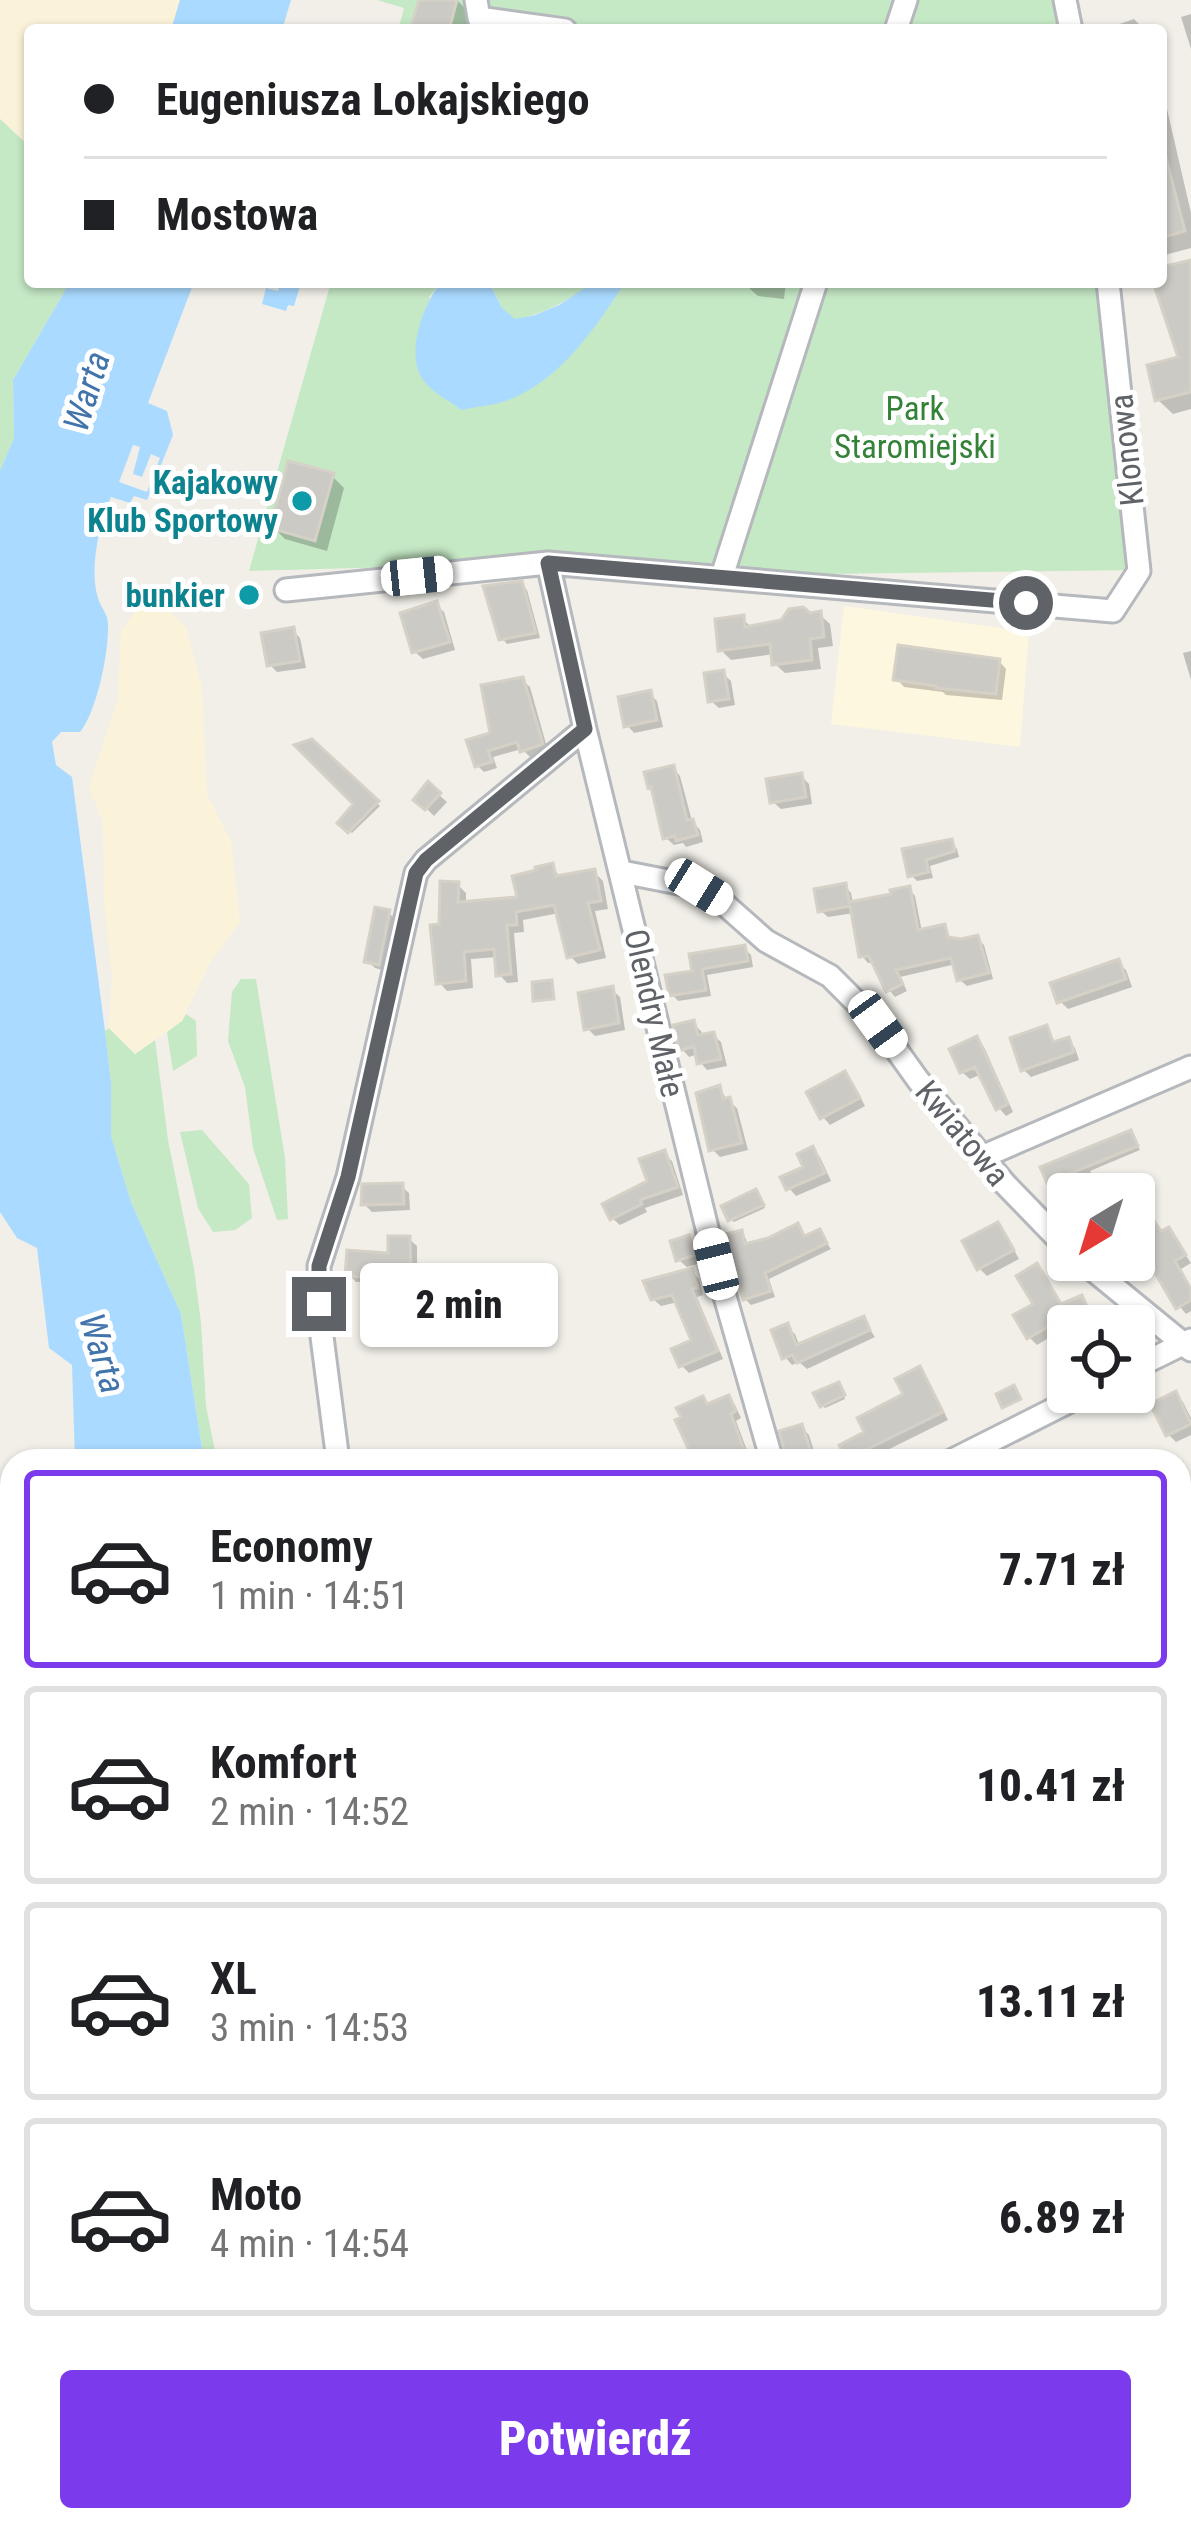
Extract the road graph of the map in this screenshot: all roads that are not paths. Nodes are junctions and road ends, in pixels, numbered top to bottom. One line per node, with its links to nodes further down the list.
1 (476, 0): 2 (street)
2 (522, 24)
3 (814, 288): 6 (street)
4 (1109, 288): 6 (street, Klonowa)
5 (548, 563): 6 (street); 7 (street); 8 (street, Olendry Małe)
6 (722, 576)
7 (286, 590)
8 (585, 729): 9 (street, Olendry Małe); 18 (street)
9 (622, 872): 11 (street, Kwiatowa); 19 (street, Olendry Małe)
10 (1191, 1066): 11 (street)
11 (982, 1157): 12 (street, Kwiatowa)
12 (1047, 1230)
13 (1108, 1281): 14 (street)
14 (1188, 1344): 15 (street)
15 (1155, 1359)
16 (1047, 1413): 17 (street)
17 (995, 1439): 20 (street); 21 (street)
18 (336, 1449)
19 (769, 1449)
20 (975, 1449)
21 (1000, 1449)

